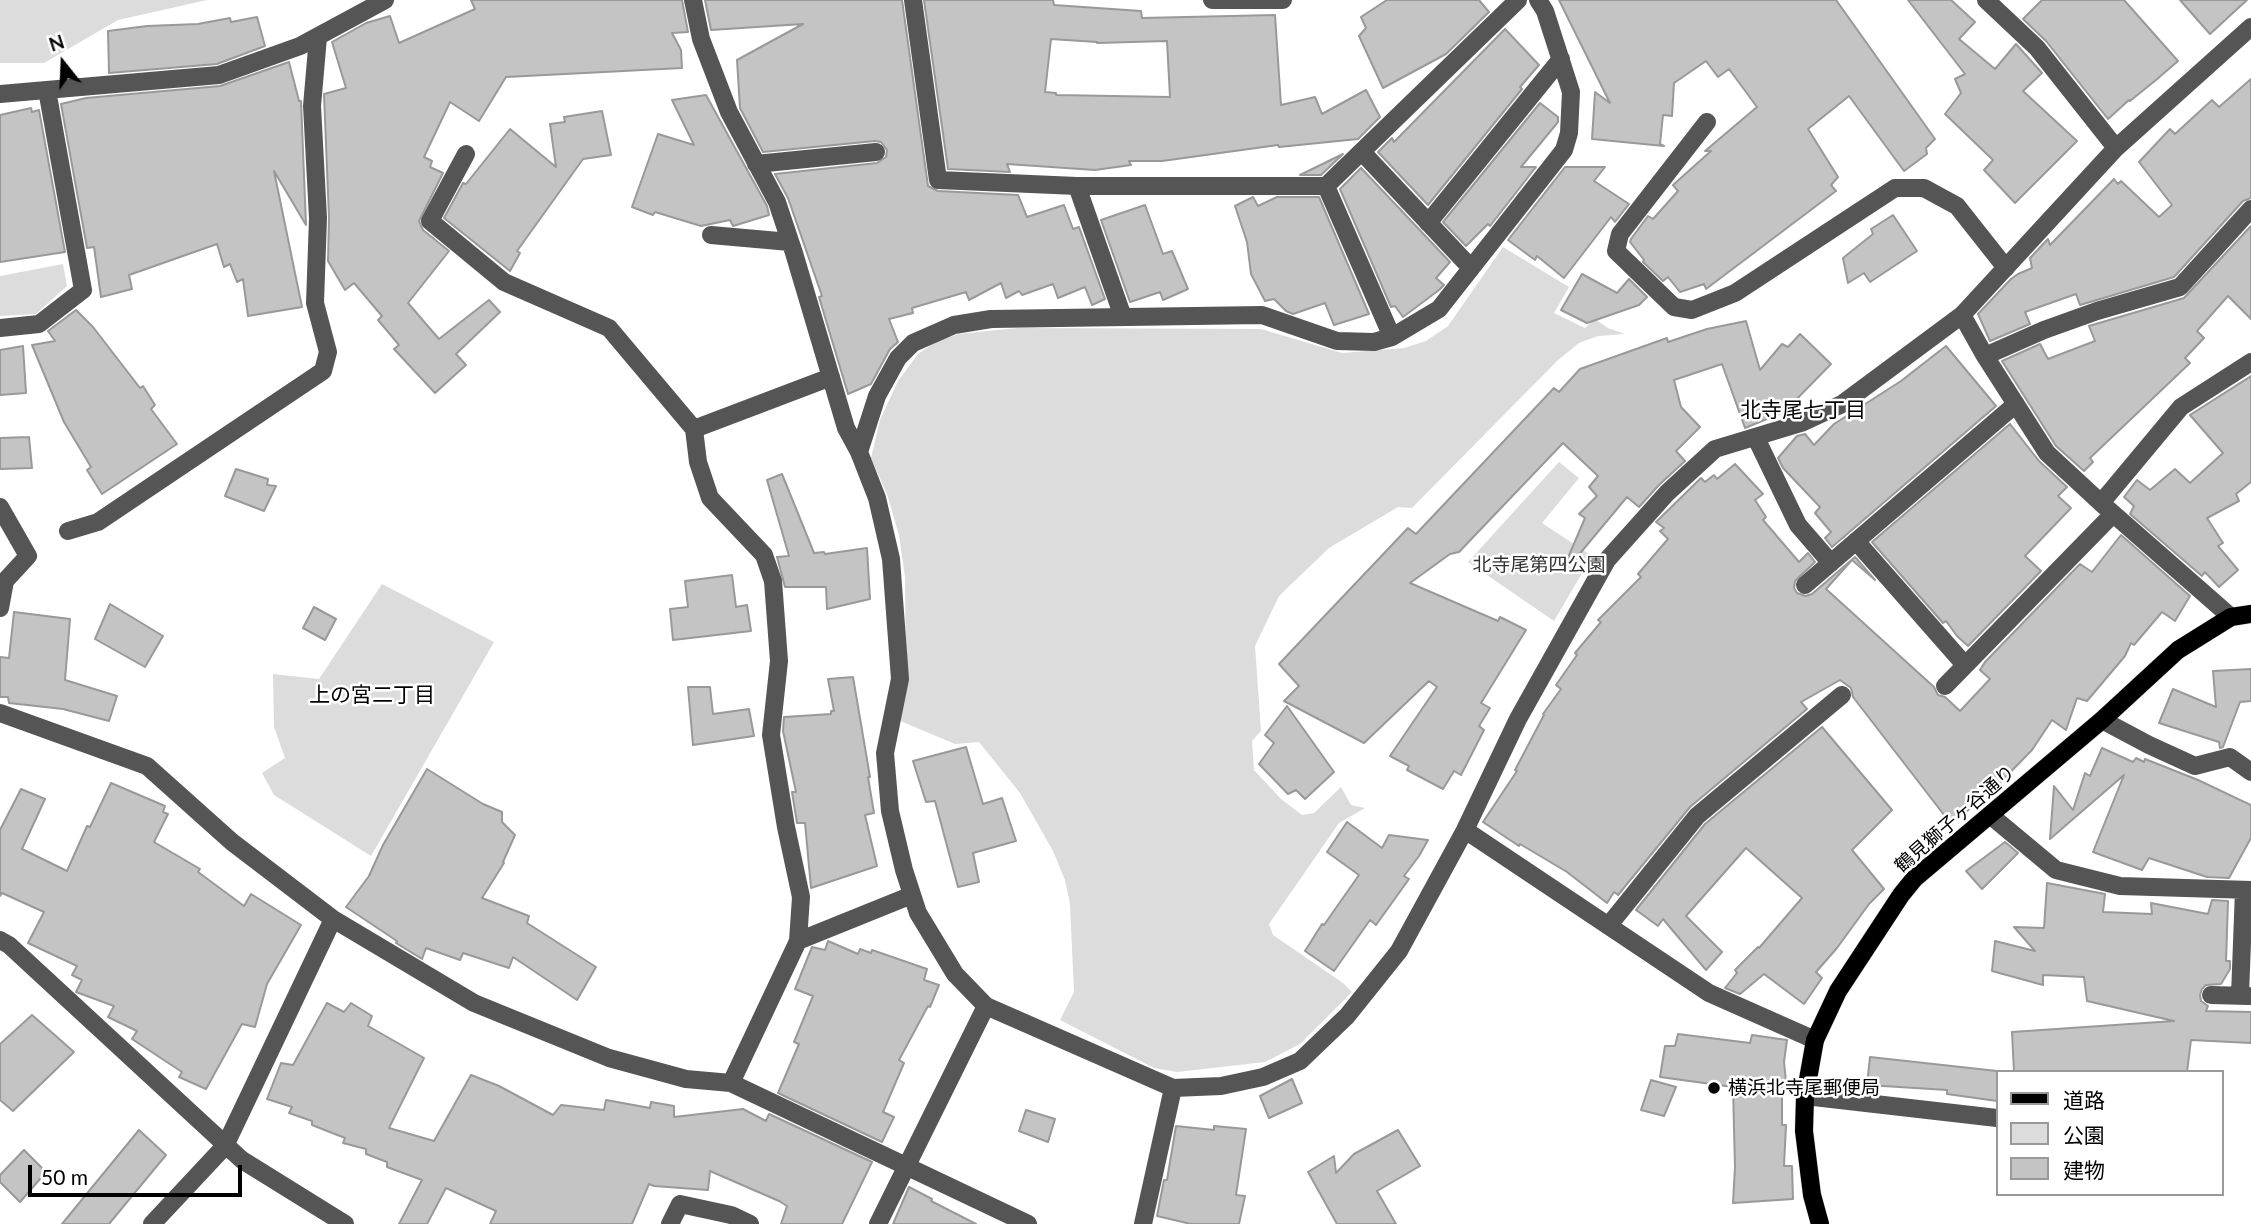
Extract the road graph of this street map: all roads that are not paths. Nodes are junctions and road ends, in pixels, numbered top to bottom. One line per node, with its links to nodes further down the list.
1 (385, 0): 10 (street)
2 (693, 0): 19 (street)
3 (913, 0): 20 (street)
4 (1212, 0): 5 (street)
5 (1283, 0)
6 (1518, 0): 17 (street)
7 (1538, 0): 11 (street)
8 (1986, 0): 15 (street)
9 (2251, 27): 15 (street)
10 (318, 37): 12 (street); 41 (street)
11 (1561, 59): 23 (street); 26 (street)
12 (47, 90): 13 (street); 30 (street)
13 (0, 94)
14 (1707, 122): 27 (street)
15 (2116, 148): 27 (street)
16 (876, 152): 19 (street)
17 (1362, 152): 21 (street); 23 (street)
18 (466, 154): 36 (street)
19 (756, 164): 25 (street)
20 (1077, 186): 21 (street); 29 (street)
21 (1326, 186): 31 (street)
22 (2251, 209): 32 (street)
23 (1428, 223): 26 (street)
24 (711, 235): 25 (street)
25 (790, 242): 34 (street)
26 (1471, 268): 31 (street)
27 (2006, 268): 28 (street)
28 (1962, 315): 32 (street); 37 (street)
29 (1123, 317): 31 (street); 38 (street)
30 (0, 328)
31 (1392, 337)
32 (1985, 356): 35 (street)
33 (2251, 362): 40 (street)
34 (831, 377): 36 (street); 38 (street)
35 (2016, 404): 40 (street); 42 (street)
36 (694, 429): 61 (street)
37 (1756, 438): 43 (street); 55 (street)
38 (859, 452): 57 (street)
39 (0, 507): 45 (street)
40 (2107, 508): 47 (street); 48 (street)
41 (68, 531)
42 (1856, 541): 43 (street); 48 (street)
43 (1831, 563): 44 (street)
44 (1805, 585)
45 (0, 608)
46 (2251, 614): 47 (main road, 鶴見獅子ヶ谷通り)
47 (2231, 618): 52 (main road, 鶴見獅子ヶ谷通り)
48 (1965, 665): 49 (street)
49 (1945, 686)
50 (1842, 695): 59 (street)
51 (0, 713): 58 (street)
52 (2102, 720): 53 (street); 54 (main road, 鶴見獅子ヶ谷通り)
53 (2251, 772)
54 (1990, 815): 56 (street); 65 (main road, 鶴見獅子ヶ谷通り)
55 (1465, 830): 59 (street); 67 (street)
56 (2248, 890): 63 (street)
57 (912, 895): 61 (street); 64 (street)
58 (333, 919): 66 (street); 70 (street)
59 (1609, 925): 65 (street)
60 (0, 940): 70 (street)
61 (798, 941): 66 (street)
62 (2211, 995): 63 (street)
63 (2246, 995)
64 (986, 1006): 67 (street); 71 (street)
65 (1815, 1040): 68 (main road, 鶴見獅子ヶ谷通り)
66 (731, 1083): 71 (street)
67 (1173, 1088): 79 (street)
68 (1805, 1096): 69 (street); 72 (main road, 鶴見獅子ヶ谷通り)
69 (1996, 1118)
70 (225, 1146): 73 (street); 74 (street)
71 (906, 1167): 77 (street); 78 (street)
72 (1818, 1223)
73 (152, 1224)
74 (345, 1224)
75 (670, 1224): 76 (street)
76 (750, 1224)
77 (878, 1224)
78 (1028, 1224)
79 (1143, 1224)

